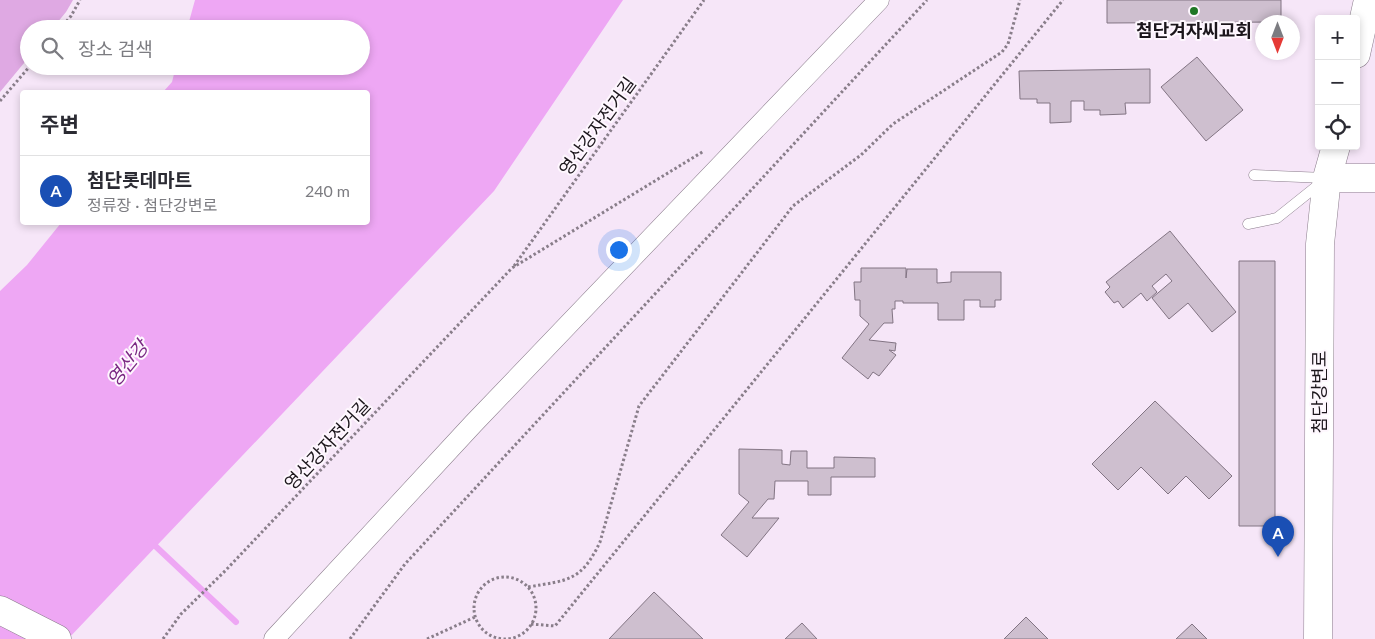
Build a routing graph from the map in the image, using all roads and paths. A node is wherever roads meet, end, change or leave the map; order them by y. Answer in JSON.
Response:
{"nodes":[{"id":1,"x":80,"y":0,"type":"edge"},
{"id":2,"x":704,"y":0,"type":"edge"},
{"id":3,"x":879,"y":0,"type":"edge"},
{"id":4,"x":927,"y":0,"type":"edge"},
{"id":5,"x":1020,"y":0,"type":"edge"},
{"id":6,"x":1063,"y":0,"type":"edge"},
{"id":7,"x":1368,"y":0,"type":"edge"},
{"id":8,"x":68,"y":20,"type":"edge"},
{"id":9,"x":1360,"y":36,"type":"edge"},
{"id":10,"x":22,"y":75,"type":"edge"},
{"id":11,"x":0,"y":101,"type":"edge"},
{"id":12,"x":707,"y":150,"type":"dead end"},
{"id":13,"x":1335,"y":150,"type":"edge"},
{"id":14,"x":1254,"y":175,"type":"dead end"},
{"id":15,"x":1327,"y":178,"type":"junction"},
{"id":16,"x":1375,"y":178,"type":"edge"},
{"id":17,"x":1248,"y":224,"type":"dead end"},
{"id":18,"x":512,"y":268,"type":"junction"},
{"id":19,"x":528,"y":587,"type":"junction"},
{"id":20,"x":0,"y":610,"type":"edge"},
{"id":21,"x":475,"y":617,"type":"junction"},
{"id":22,"x":531,"y":624,"type":"junction"},
{"id":23,"x":496,"y":638,"type":"edge"},
{"id":24,"x":56,"y":639,"type":"edge"},
{"id":25,"x":163,"y":639,"type":"edge"},
{"id":26,"x":274,"y":639,"type":"edge"},
{"id":27,"x":350,"y":639,"type":"edge"},
{"id":28,"x":427,"y":639,"type":"edge"},
{"id":29,"x":1318,"y":639,"type":"edge"}],
"edges":[{"from":1,"to":8,"type":"path"},
{"from":2,"to":18,"type":"path","name":"영산강자전거길"},
{"from":3,"to":26,"type":"street"},
{"from":4,"to":27,"type":"path"},
{"from":5,"to":19,"type":"path"},
{"from":6,"to":22,"type":"path"},
{"from":7,"to":9,"type":"street"},
{"from":10,"to":11,"type":"path"},
{"from":12,"to":18,"type":"path","name":"영산강자전거길"},
{"from":13,"to":15,"type":"street","name":"첨단강변로"},
{"from":14,"to":15,"type":"lane"},
{"from":15,"to":16,"type":"street"},
{"from":15,"to":17,"type":"lane"},
{"from":15,"to":29,"type":"street","name":"첨단강변로"},
{"from":18,"to":25,"type":"path","name":"영산강자전거길"},
{"from":19,"to":21,"type":"path"},
{"from":19,"to":22,"type":"path"},
{"from":20,"to":24,"type":"street"},
{"from":21,"to":23,"type":"path"},
{"from":21,"to":28,"type":"path"},
{"from":22,"to":23,"type":"path"}]}
